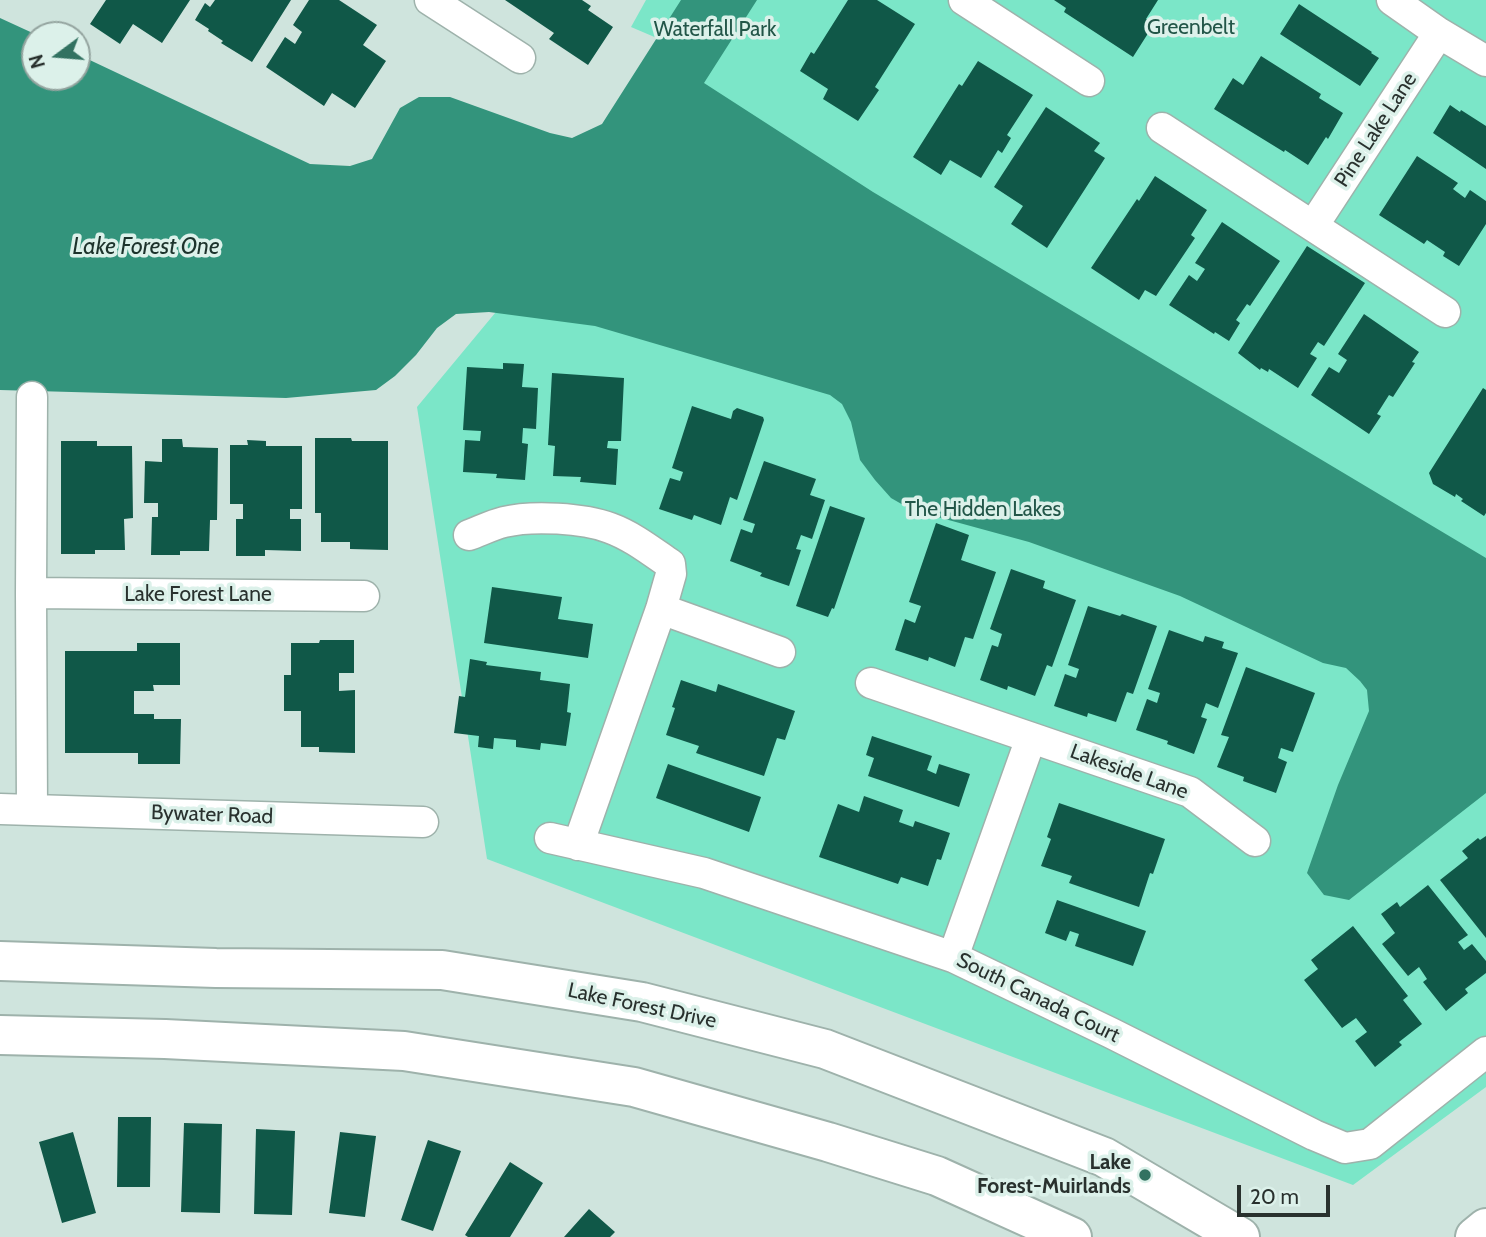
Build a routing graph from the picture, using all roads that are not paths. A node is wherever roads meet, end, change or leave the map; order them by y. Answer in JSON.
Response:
{"nodes":[{"id":1,"x":430,"y":0,"type":"edge"},
{"id":2,"x":1392,"y":0,"type":"edge"},
{"id":3,"x":973,"y":3,"type":"edge"},
{"id":4,"x":1439,"y":33,"type":"junction"},
{"id":5,"x":520,"y":58,"type":"dead end"},
{"id":6,"x":1486,"y":61,"type":"edge"},
{"id":7,"x":1089,"y":81,"type":"dead end"},
{"id":8,"x":1162,"y":128,"type":"dead end"},
{"id":9,"x":1313,"y":226,"type":"junction"},
{"id":10,"x":1445,"y":312,"type":"dead end"},
{"id":11,"x":33,"y":397,"type":"dead end"},
{"id":12,"x":469,"y":535,"type":"dead end"},
{"id":13,"x":31,"y":593,"type":"junction"},
{"id":14,"x":365,"y":596,"type":"dead end"},
{"id":15,"x":661,"y":609,"type":"junction"},
{"id":16,"x":780,"y":652,"type":"dead end"},
{"id":17,"x":871,"y":683,"type":"dead end"},
{"id":18,"x":1031,"y":738,"type":"junction"},
{"id":19,"x":0,"y":809,"type":"edge"},
{"id":20,"x":32,"y":809,"type":"junction"},
{"id":21,"x":423,"y":822,"type":"dead end"},
{"id":22,"x":1255,"y":841,"type":"dead end"},
{"id":23,"x":953,"y":957,"type":"junction"},
{"id":24,"x":0,"y":961,"type":"edge"},
{"id":25,"x":0,"y":1035,"type":"edge"},
{"id":26,"x":1486,"y":1052,"type":"edge"},
{"id":27,"x":1486,"y":1228,"type":"edge"},
{"id":28,"x":1072,"y":1237,"type":"edge"},
{"id":29,"x":1240,"y":1237,"type":"edge"},
{"id":30,"x":1475,"y":1237,"type":"edge"}],
"edges":[{"from":1,"to":5,"type":"street"},
{"from":2,"to":4,"type":"street"},
{"from":3,"to":7,"type":"street"},
{"from":4,"to":6,"type":"street"},
{"from":4,"to":9,"type":"street","name":"Pine Lake Lane"},
{"from":8,"to":9,"type":"street"},
{"from":9,"to":10,"type":"street"},
{"from":11,"to":13,"type":"street"},
{"from":12,"to":15,"type":"street"},
{"from":13,"to":14,"type":"street","name":"Lake Forest Lane"},
{"from":13,"to":20,"type":"street"},
{"from":15,"to":16,"type":"street"},
{"from":15,"to":23,"type":"street","name":"South Canada Court"},
{"from":17,"to":18,"type":"street","name":"Lakeside Lane"},
{"from":18,"to":22,"type":"street","name":"Lakeside Lane"},
{"from":18,"to":23,"type":"street"},
{"from":19,"to":20,"type":"street","name":"Bywater Road"},
{"from":20,"to":21,"type":"street","name":"Bywater Road"},
{"from":23,"to":26,"type":"street","name":"South Canada Court"},
{"from":24,"to":29,"type":"main road","name":"Lake Forest Drive"},
{"from":25,"to":28,"type":"main road"},
{"from":27,"to":30,"type":"main road"}]}
